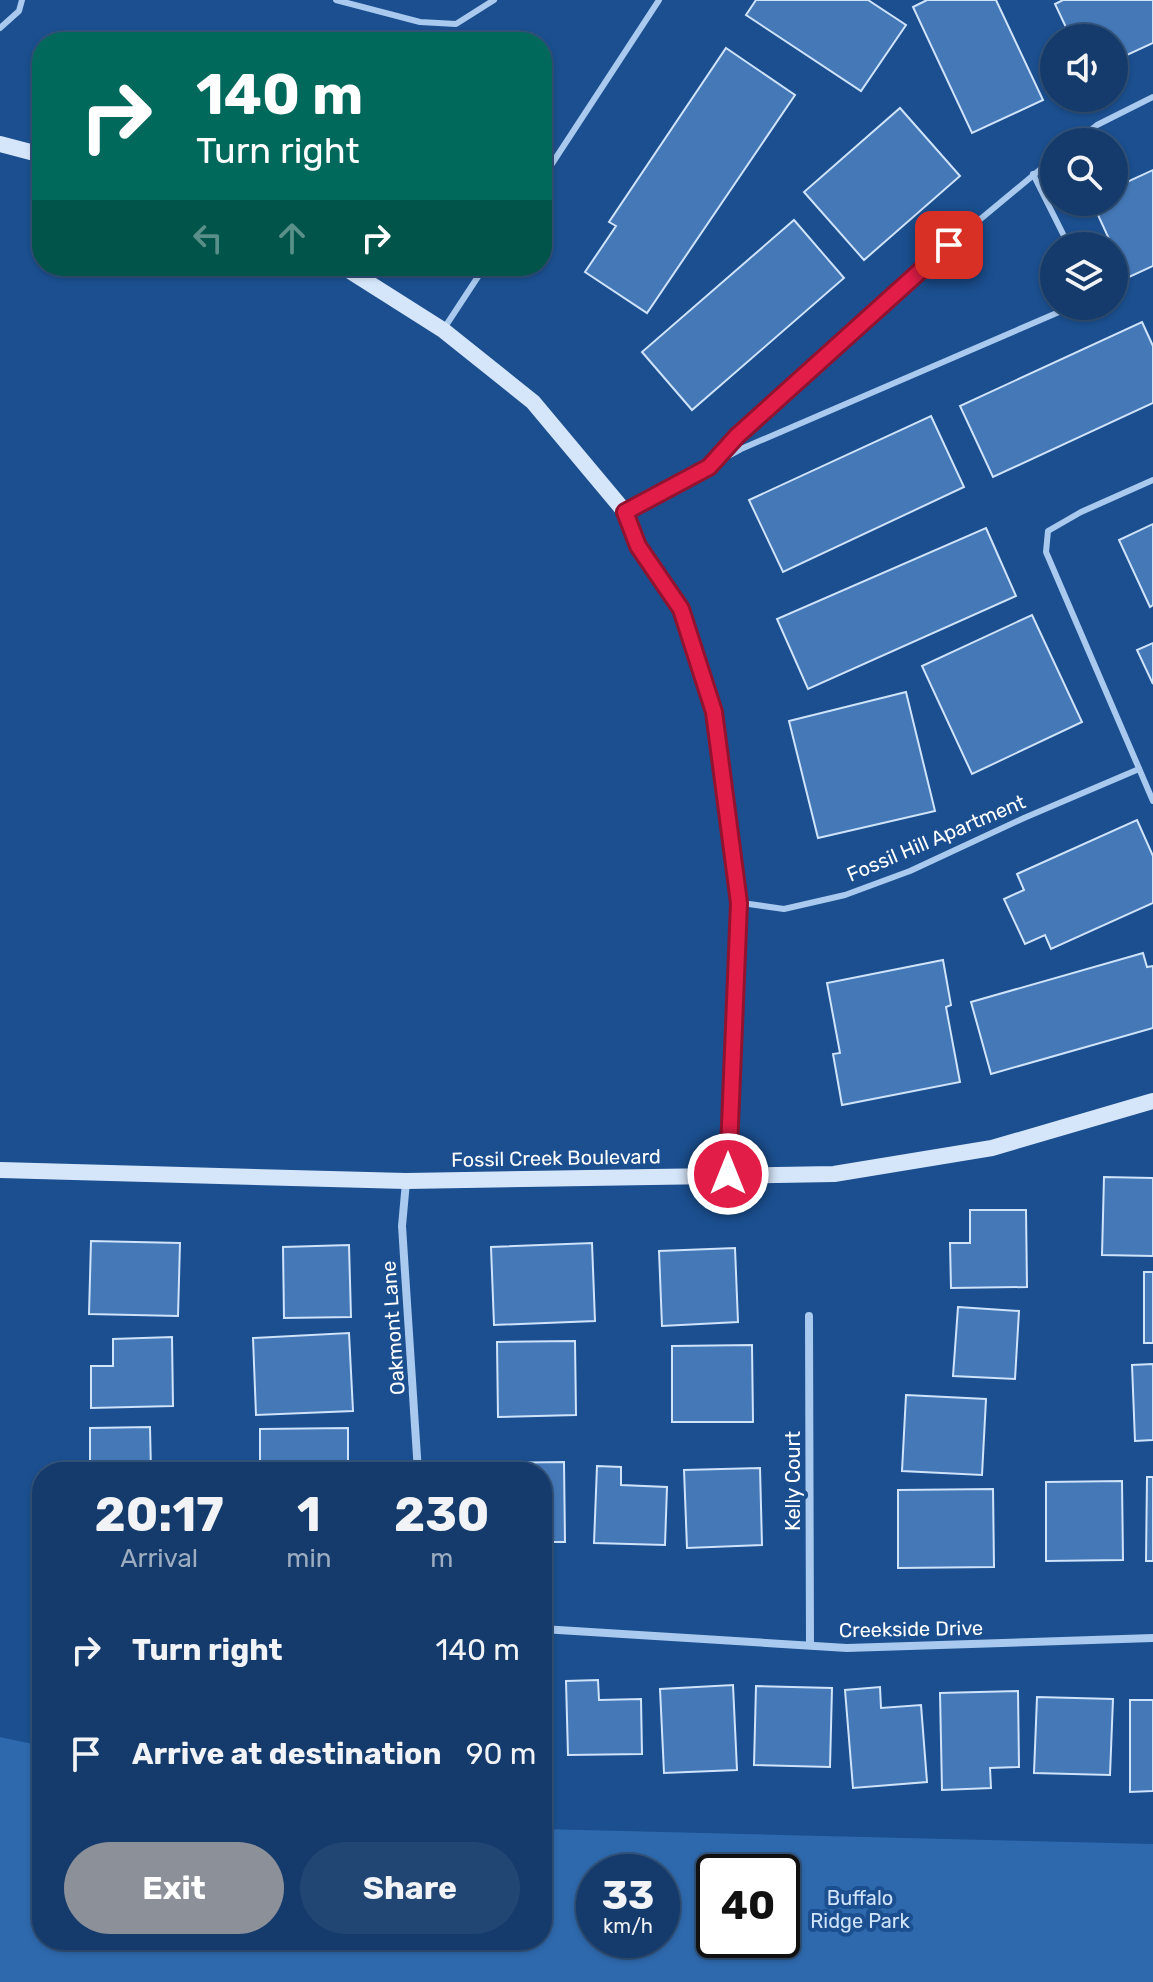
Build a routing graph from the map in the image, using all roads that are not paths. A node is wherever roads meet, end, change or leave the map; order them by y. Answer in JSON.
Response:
{"nodes":[{"id":1,"x":22,"y":0,"type":"edge"},
{"id":2,"x":336,"y":0,"type":"edge"},
{"id":3,"x":494,"y":0,"type":"edge"},
{"id":4,"x":659,"y":0,"type":"edge"},
{"id":5,"x":0,"y":28,"type":"edge"},
{"id":6,"x":1153,"y":97,"type":"edge"},
{"id":7,"x":1093,"y":128,"type":"edge"},
{"id":8,"x":0,"y":144,"type":"edge"},
{"id":9,"x":32,"y":152,"type":"edge"},
{"id":10,"x":552,"y":164,"type":"edge"},
{"id":11,"x":1040,"y":169,"type":"edge"},
{"id":12,"x":1033,"y":174,"type":"junction"},
{"id":13,"x":1062,"y":232,"type":"edge"},
{"id":14,"x":358,"y":276,"type":"edge"},
{"id":15,"x":478,"y":276,"type":"edge"},
{"id":16,"x":1040,"y":320,"type":"edge"},
{"id":17,"x":443,"y":330,"type":"junction"},
{"id":18,"x":709,"y":467,"type":"junction"},
{"id":19,"x":1153,"y":480,"type":"edge"},
{"id":20,"x":625,"y":512,"type":"junction"},
{"id":21,"x":1139,"y":769,"type":"junction"},
{"id":22,"x":1153,"y":801,"type":"edge"},
{"id":23,"x":739,"y":903,"type":"junction"},
{"id":24,"x":1153,"y":1101,"type":"edge"},
{"id":25,"x":0,"y":1170,"type":"edge"},
{"id":26,"x":728,"y":1174,"type":"junction"},
{"id":27,"x":406,"y":1181,"type":"junction"},
{"id":28,"x":809,"y":1316,"type":"dead end"},
{"id":29,"x":417,"y":1462,"type":"edge"},
{"id":30,"x":552,"y":1630,"type":"edge"},
{"id":31,"x":1153,"y":1638,"type":"edge"},
{"id":32,"x":810,"y":1645,"type":"junction"}],
"edges":[{"from":1,"to":5,"type":"lane"},
{"from":2,"to":3,"type":"lane"},
{"from":4,"to":10,"type":"lane"},
{"from":6,"to":7,"type":"lane"},
{"from":8,"to":9,"type":"main road"},
{"from":11,"to":12,"type":"lane"},
{"from":12,"to":13,"type":"lane"},
{"from":12,"to":18,"type":"lane"},
{"from":14,"to":17,"type":"main road"},
{"from":15,"to":17,"type":"lane"},
{"from":16,"to":18,"type":"lane"},
{"from":17,"to":20,"type":"main road"},
{"from":18,"to":20,"type":"lane"},
{"from":19,"to":21,"type":"lane"},
{"from":20,"to":23,"type":"main road"},
{"from":21,"to":22,"type":"lane"},
{"from":21,"to":23,"type":"lane","name":"Fossil Hill Apartment"},
{"from":23,"to":26,"type":"main road"},
{"from":24,"to":26,"type":"main road","name":"Fossil Creek Boulevard"},
{"from":25,"to":27,"type":"main road","name":"Fossil Creek Boulevard"},
{"from":26,"to":27,"type":"main road","name":"Fossil Creek Boulevard"},
{"from":27,"to":29,"type":"street","name":"Oakmont Lane"},
{"from":28,"to":32,"type":"street","name":"Kelly Court"},
{"from":30,"to":32,"type":"street","name":"Creekside Drive"},
{"from":31,"to":32,"type":"street","name":"Creekside Drive"}]}
